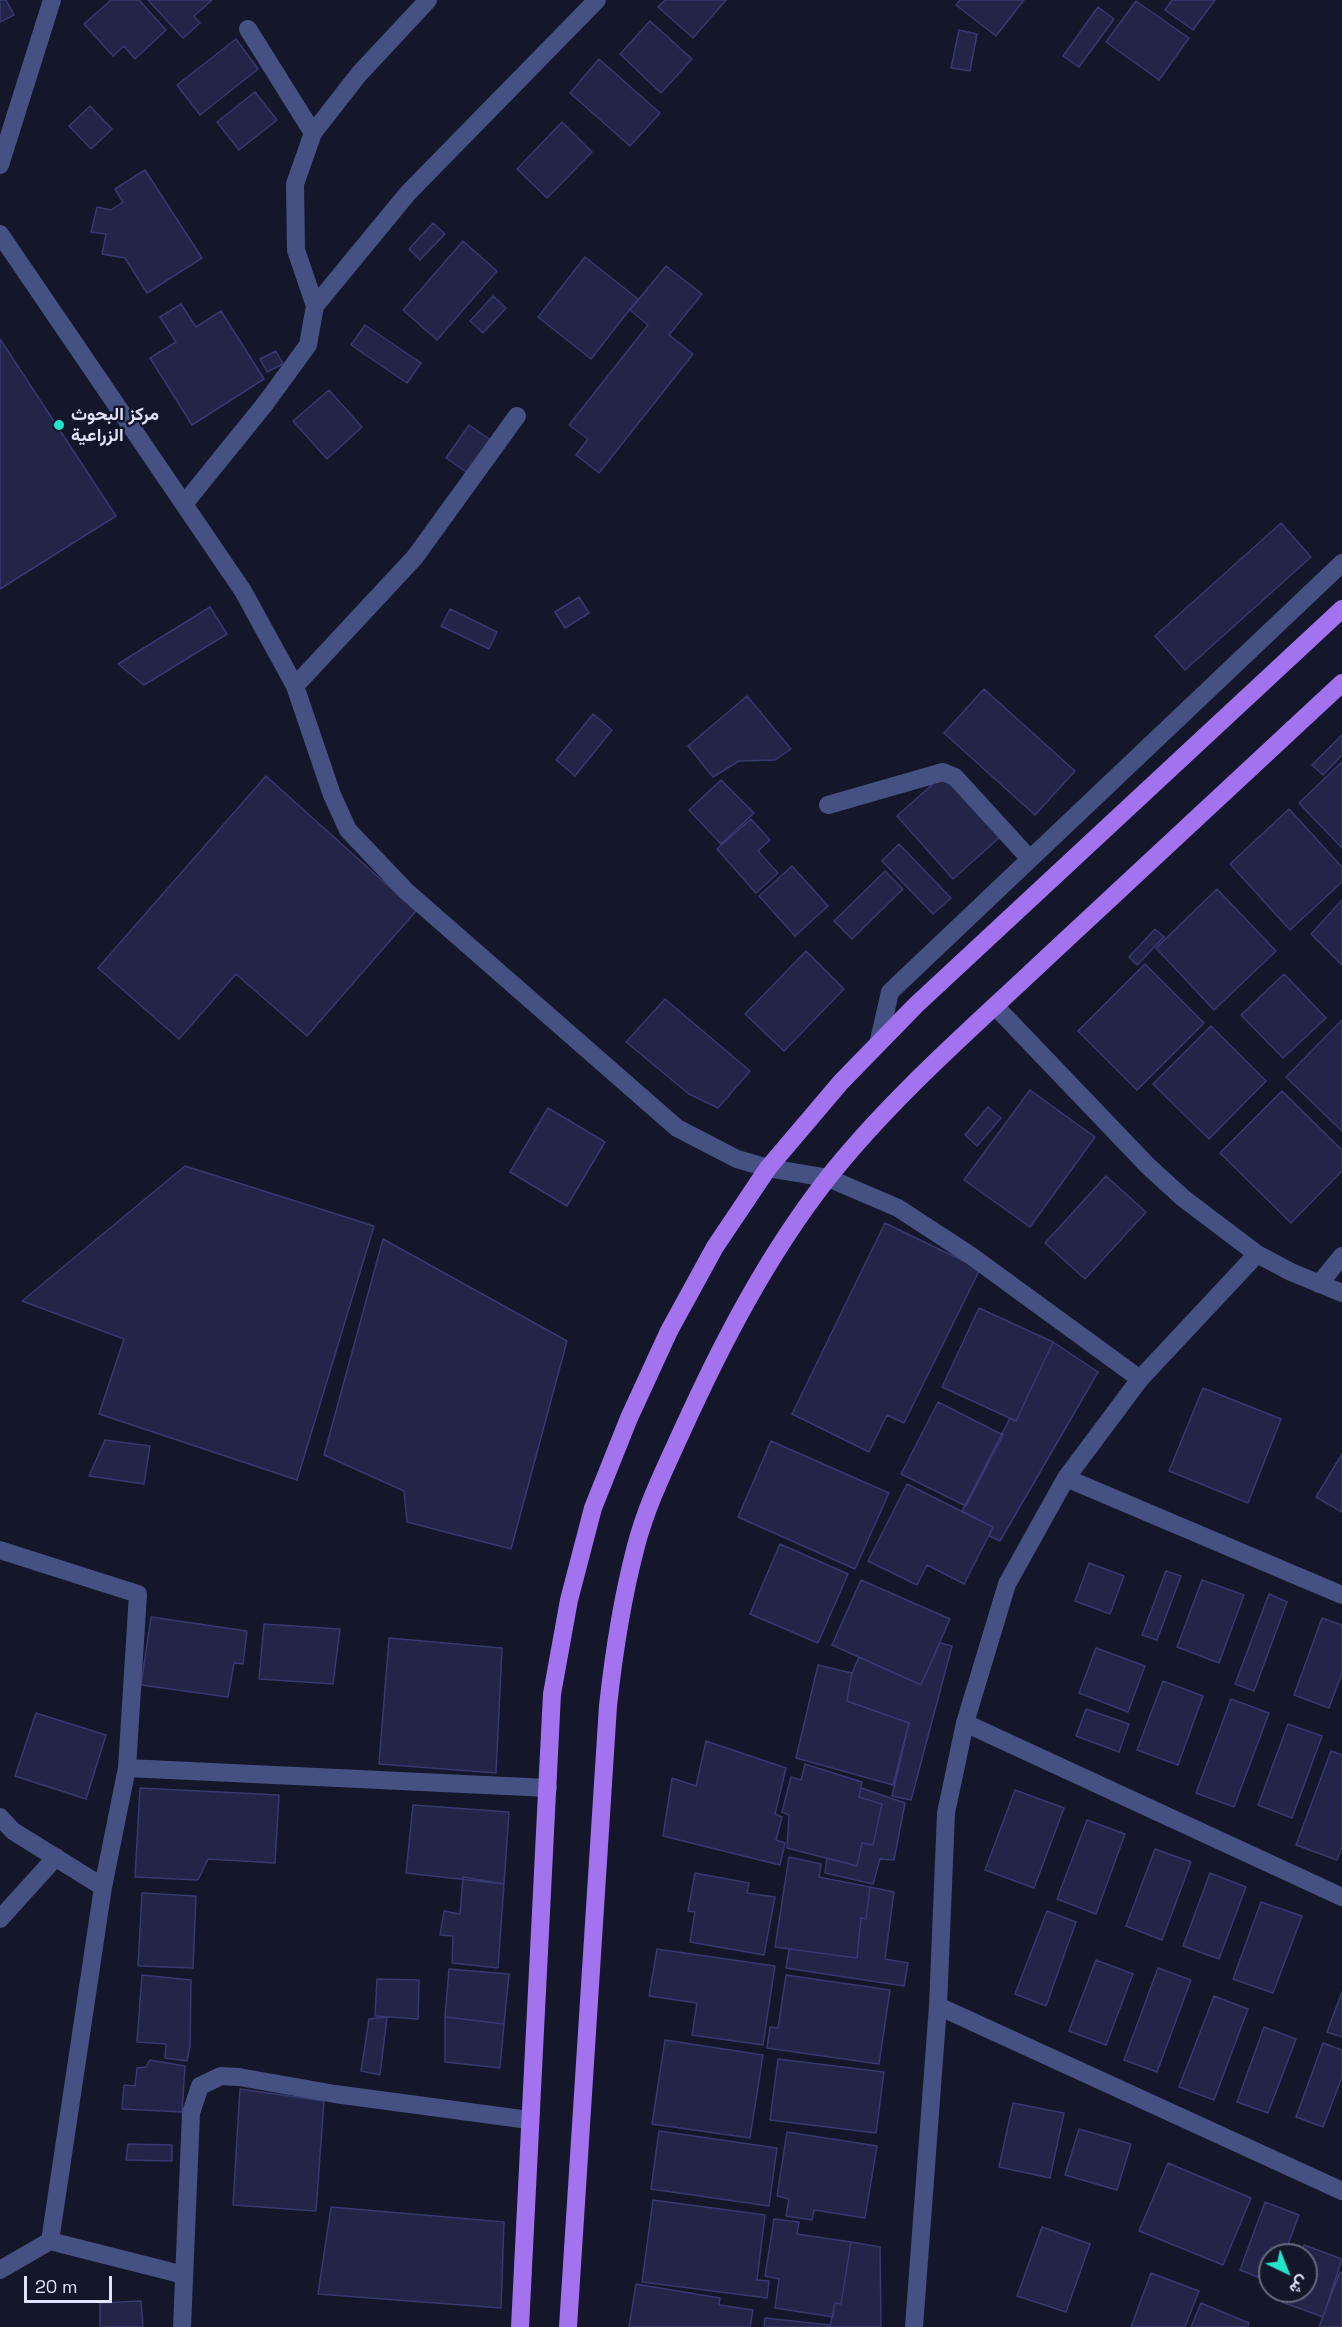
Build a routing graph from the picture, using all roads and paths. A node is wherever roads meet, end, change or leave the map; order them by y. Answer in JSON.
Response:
{"nodes":[{"id":1,"x":52,"y":0,"type":"edge"},
{"id":2,"x":428,"y":0,"type":"edge"},
{"id":3,"x":597,"y":0,"type":"edge"},
{"id":4,"x":248,"y":29,"type":"dead end"},
{"id":5,"x":313,"y":133,"type":"junction"},
{"id":6,"x":0,"y":165,"type":"edge"},
{"id":7,"x":0,"y":234,"type":"edge"},
{"id":8,"x":315,"y":306,"type":"junction"},
{"id":9,"x":517,"y":416,"type":"dead end"},
{"id":10,"x":184,"y":504,"type":"junction"},
{"id":11,"x":1342,"y":563,"type":"edge"},
{"id":12,"x":1342,"y":609,"type":"edge"},
{"id":13,"x":1342,"y":683,"type":"edge"},
{"id":14,"x":295,"y":686,"type":"junction"},
{"id":15,"x":828,"y":805,"type":"dead end"},
{"id":16,"x":1029,"y":858,"type":"junction"},
{"id":17,"x":995,"y":1006,"type":"junction"},
{"id":18,"x":879,"y":1040,"type":"junction"},
{"id":19,"x":768,"y":1168,"type":"junction"},
{"id":20,"x":828,"y":1178,"type":"junction"},
{"id":21,"x":1257,"y":1254,"type":"junction"},
{"id":22,"x":1342,"y":1256,"type":"edge"},
{"id":23,"x":1319,"y":1284,"type":"junction"},
{"id":24,"x":1342,"y":1293,"type":"edge"},
{"id":25,"x":1140,"y":1379,"type":"junction"},
{"id":26,"x":1066,"y":1478,"type":"junction"},
{"id":27,"x":0,"y":1550,"type":"edge"},
{"id":28,"x":1342,"y":1594,"type":"edge"},
{"id":29,"x":965,"y":1723,"type":"junction"},
{"id":30,"x":127,"y":1768,"type":"junction"},
{"id":31,"x":548,"y":1788,"type":"junction"},
{"id":32,"x":0,"y":1817,"type":"edge"},
{"id":33,"x":56,"y":1857,"type":"junction"},
{"id":34,"x":103,"y":1887,"type":"junction"},
{"id":35,"x":1342,"y":1897,"type":"edge"},
{"id":36,"x":0,"y":1919,"type":"edge"},
{"id":37,"x":938,"y":2006,"type":"junction"},
{"id":38,"x":529,"y":2120,"type":"junction"},
{"id":39,"x":1342,"y":2191,"type":"edge"},
{"id":40,"x":50,"y":2241,"type":"junction"},
{"id":41,"x":0,"y":2270,"type":"edge"},
{"id":42,"x":184,"y":2275,"type":"junction"},
{"id":43,"x":182,"y":2327,"type":"edge"},
{"id":44,"x":520,"y":2327,"type":"edge"},
{"id":45,"x":568,"y":2327,"type":"edge"},
{"id":46,"x":914,"y":2327,"type":"edge"}],
"edges":[{"from":1,"to":6,"type":"street"},
{"from":2,"to":5,"type":"street"},
{"from":3,"to":8,"type":"street"},
{"from":4,"to":5,"type":"street"},
{"from":5,"to":8,"type":"street"},
{"from":7,"to":10,"type":"street"},
{"from":8,"to":10,"type":"street"},
{"from":9,"to":14,"type":"street"},
{"from":10,"to":14,"type":"street"},
{"from":11,"to":16,"type":"street"},
{"from":12,"to":18,"type":"main road"},
{"from":13,"to":17,"type":"main road"},
{"from":14,"to":19,"type":"street"},
{"from":15,"to":16,"type":"street"},
{"from":16,"to":18,"type":"street"},
{"from":17,"to":20,"type":"main road"},
{"from":17,"to":21,"type":"street"},
{"from":18,"to":19,"type":"main road"},
{"from":19,"to":20,"type":"street"},
{"from":19,"to":31,"type":"main road"},
{"from":20,"to":25,"type":"street"},
{"from":20,"to":45,"type":"main road"},
{"from":21,"to":23,"type":"street"},
{"from":21,"to":25,"type":"street"},
{"from":22,"to":23,"type":"street"},
{"from":23,"to":24,"type":"street"},
{"from":25,"to":26,"type":"street"},
{"from":26,"to":28,"type":"street"},
{"from":26,"to":29,"type":"street"},
{"from":27,"to":30,"type":"street"},
{"from":29,"to":35,"type":"street"},
{"from":29,"to":37,"type":"street"},
{"from":30,"to":31,"type":"street"},
{"from":30,"to":34,"type":"street"},
{"from":31,"to":38,"type":"main road"},
{"from":32,"to":33,"type":"street"},
{"from":33,"to":34,"type":"street"},
{"from":33,"to":36,"type":"street"},
{"from":34,"to":40,"type":"street"},
{"from":37,"to":39,"type":"street"},
{"from":37,"to":46,"type":"street"},
{"from":38,"to":42,"type":"street"},
{"from":38,"to":44,"type":"main road"},
{"from":40,"to":41,"type":"street"},
{"from":40,"to":42,"type":"street"},
{"from":42,"to":43,"type":"street"}]}
